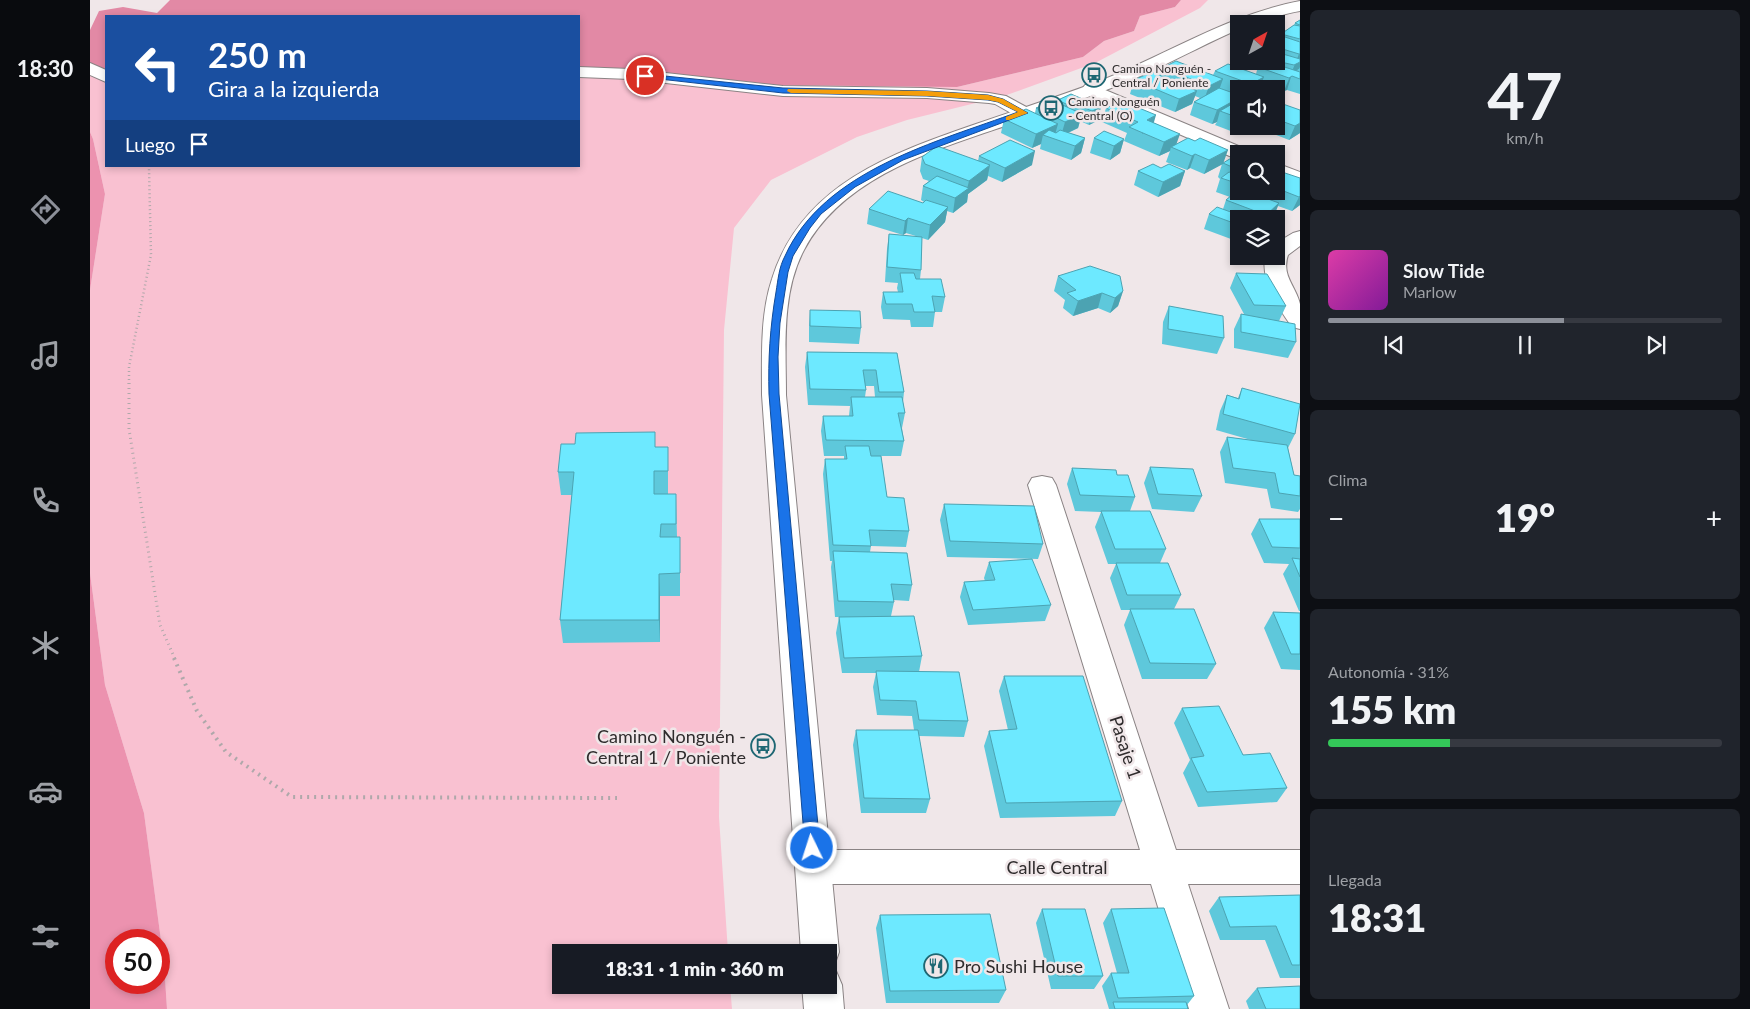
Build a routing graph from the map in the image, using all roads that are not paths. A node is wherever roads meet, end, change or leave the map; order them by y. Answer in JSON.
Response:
{"nodes":[{"id":1,"x":1252,"y":1,"type":"dead end"},
{"id":2,"x":1300,"y":6,"type":"edge"},
{"id":3,"x":1210,"y":35,"type":"junction"},
{"id":4,"x":90,"y":68,"type":"edge"},
{"id":5,"x":580,"y":72,"type":"edge"},
{"id":6,"x":105,"y":76,"type":"edge"},
{"id":7,"x":1091,"y":89,"type":"junction"},
{"id":8,"x":1024,"y":113,"type":"junction"},
{"id":9,"x":1230,"y":149,"type":"edge"},
{"id":10,"x":1285,"y":173,"type":"edge"},
{"id":11,"x":1300,"y":179,"type":"edge"},
{"id":12,"x":1300,"y":238,"type":"edge"},
{"id":13,"x":1285,"y":247,"type":"edge"},
{"id":14,"x":1275,"y":265,"type":"edge"},
{"id":15,"x":1300,"y":322,"type":"edge"},
{"id":16,"x":1042,"y":485,"type":"dead end"},
{"id":17,"x":814,"y":866,"type":"junction"},
{"id":18,"x":1164,"y":867,"type":"junction"},
{"id":19,"x":1300,"y":867,"type":"edge"},
{"id":20,"x":819,"y":944,"type":"edge"},
{"id":21,"x":823,"y":994,"type":"edge"},
{"id":22,"x":824,"y":1009,"type":"edge"},
{"id":23,"x":1209,"y":1009,"type":"edge"}],
"edges":[{"from":1,"to":3,"type":"main road"},
{"from":2,"to":3,"type":"main road"},
{"from":3,"to":7,"type":"main road"},
{"from":4,"to":6,"type":"main road"},
{"from":5,"to":8,"type":"main road"},
{"from":7,"to":8,"type":"main road"},
{"from":7,"to":9,"type":"main road"},
{"from":8,"to":17,"type":"main road"},
{"from":10,"to":11,"type":"main road"},
{"from":12,"to":13,"type":"main road"},
{"from":14,"to":15,"type":"main road"},
{"from":16,"to":18,"type":"main road","name":"Pasaje 1"},
{"from":17,"to":18,"type":"main road","name":"Calle Central"},
{"from":17,"to":20,"type":"main road"},
{"from":18,"to":19,"type":"main road","name":"Calle Central"},
{"from":18,"to":23,"type":"main road","name":"Pasaje 1"},
{"from":21,"to":22,"type":"main road"}]}
